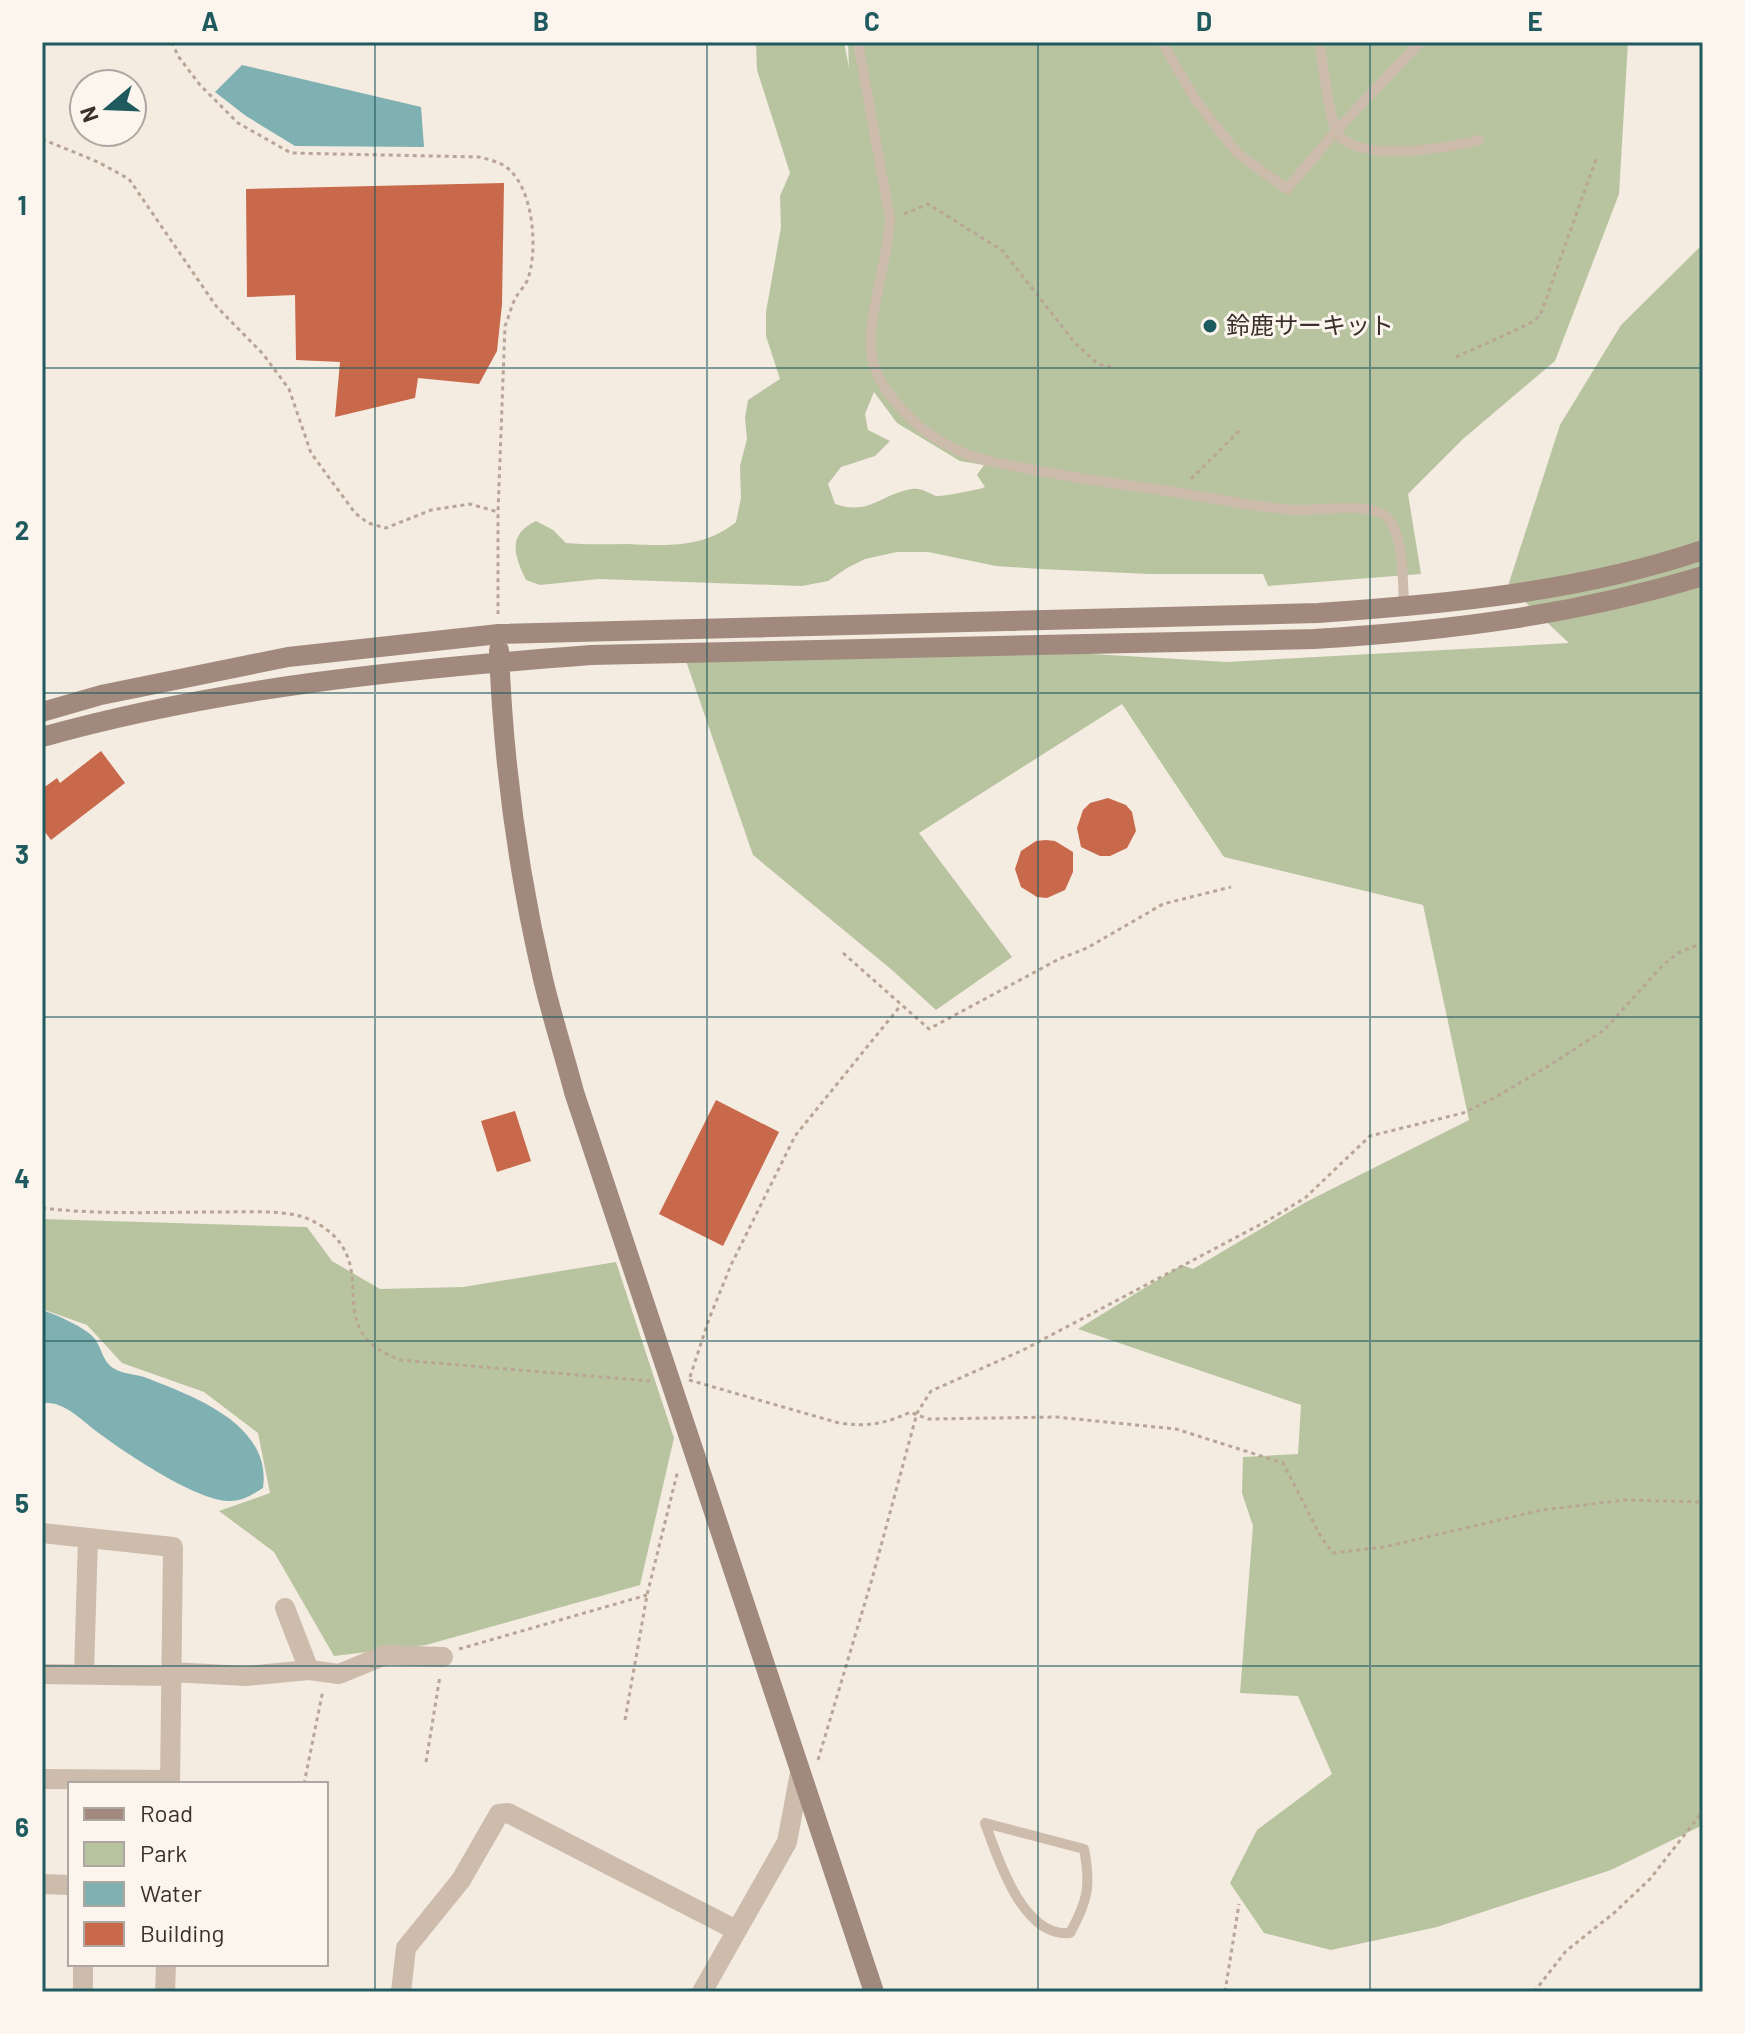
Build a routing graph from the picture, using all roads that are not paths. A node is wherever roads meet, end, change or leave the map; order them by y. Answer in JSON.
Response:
{"nodes":[{"id":1,"x":858,"y":42,"type":"edge"},
{"id":2,"x":1162,"y":42,"type":"edge"},
{"id":3,"x":1319,"y":42,"type":"edge"},
{"id":4,"x":1420,"y":42,"type":"edge"},
{"id":5,"x":1336,"y":131,"type":"junction"},
{"id":6,"x":1479,"y":140,"type":"dead end"},
{"id":7,"x":1703,"y":550,"type":"edge"},
{"id":8,"x":1703,"y":576,"type":"edge"},
{"id":9,"x":1404,"y":607,"type":"junction"},
{"id":10,"x":499,"y":634,"type":"junction"},
{"id":11,"x":500,"y":662,"type":"junction"},
{"id":12,"x":42,"y":712,"type":"edge"},
{"id":13,"x":42,"y":737,"type":"edge"},
{"id":14,"x":42,"y":1533,"type":"edge"},
{"id":15,"x":88,"y":1538,"type":"junction"},
{"id":16,"x":285,"y":1608,"type":"dead end"},
{"id":17,"x":443,"y":1657,"type":"road end"},
{"id":18,"x":318,"y":1671,"type":"junction"},
{"id":19,"x":42,"y":1674,"type":"edge"},
{"id":20,"x":84,"y":1674,"type":"junction"},
{"id":21,"x":171,"y":1674,"type":"junction"},
{"id":22,"x":808,"y":1770,"type":"junction"},
{"id":23,"x":42,"y":1779,"type":"edge"},
{"id":24,"x":170,"y":1782,"type":"edge"},
{"id":25,"x":985,"y":1823,"type":"joint"},
{"id":26,"x":42,"y":1884,"type":"edge"},
{"id":27,"x":68,"y":1885,"type":"edge"},
{"id":28,"x":736,"y":1930,"type":"junction"},
{"id":29,"x":83,"y":1966,"type":"edge"},
{"id":30,"x":166,"y":1966,"type":"edge"},
{"id":31,"x":83,"y":1992,"type":"edge"},
{"id":32,"x":165,"y":1992,"type":"edge"},
{"id":33,"x":401,"y":1992,"type":"edge"},
{"id":34,"x":702,"y":1992,"type":"edge"},
{"id":35,"x":874,"y":1992,"type":"edge"}],
"edges":[{"from":1,"to":9,"type":"lane"},
{"from":2,"to":5,"type":"lane"},
{"from":3,"to":5,"type":"lane"},
{"from":4,"to":5,"type":"lane"},
{"from":5,"to":6,"type":"lane"},
{"from":7,"to":9,"type":"street"},
{"from":8,"to":11,"type":"street"},
{"from":9,"to":10,"type":"street"},
{"from":10,"to":11,"type":"street"},
{"from":10,"to":12,"type":"street"},
{"from":11,"to":13,"type":"street"},
{"from":11,"to":22,"type":"street"},
{"from":14,"to":15,"type":"street"},
{"from":15,"to":20,"type":"street"},
{"from":15,"to":21,"type":"street"},
{"from":16,"to":18,"type":"street"},
{"from":17,"to":18,"type":"street"},
{"from":18,"to":21,"type":"street"},
{"from":19,"to":20,"type":"street"},
{"from":20,"to":21,"type":"street"},
{"from":21,"to":24,"type":"street"},
{"from":22,"to":28,"type":"street"},
{"from":22,"to":35,"type":"street"},
{"from":23,"to":24,"type":"street"},
{"from":25,"to":25,"type":"lane"},
{"from":26,"to":27,"type":"street"},
{"from":28,"to":33,"type":"street"},
{"from":28,"to":34,"type":"street"},
{"from":29,"to":31,"type":"street"},
{"from":30,"to":32,"type":"street"}]}
